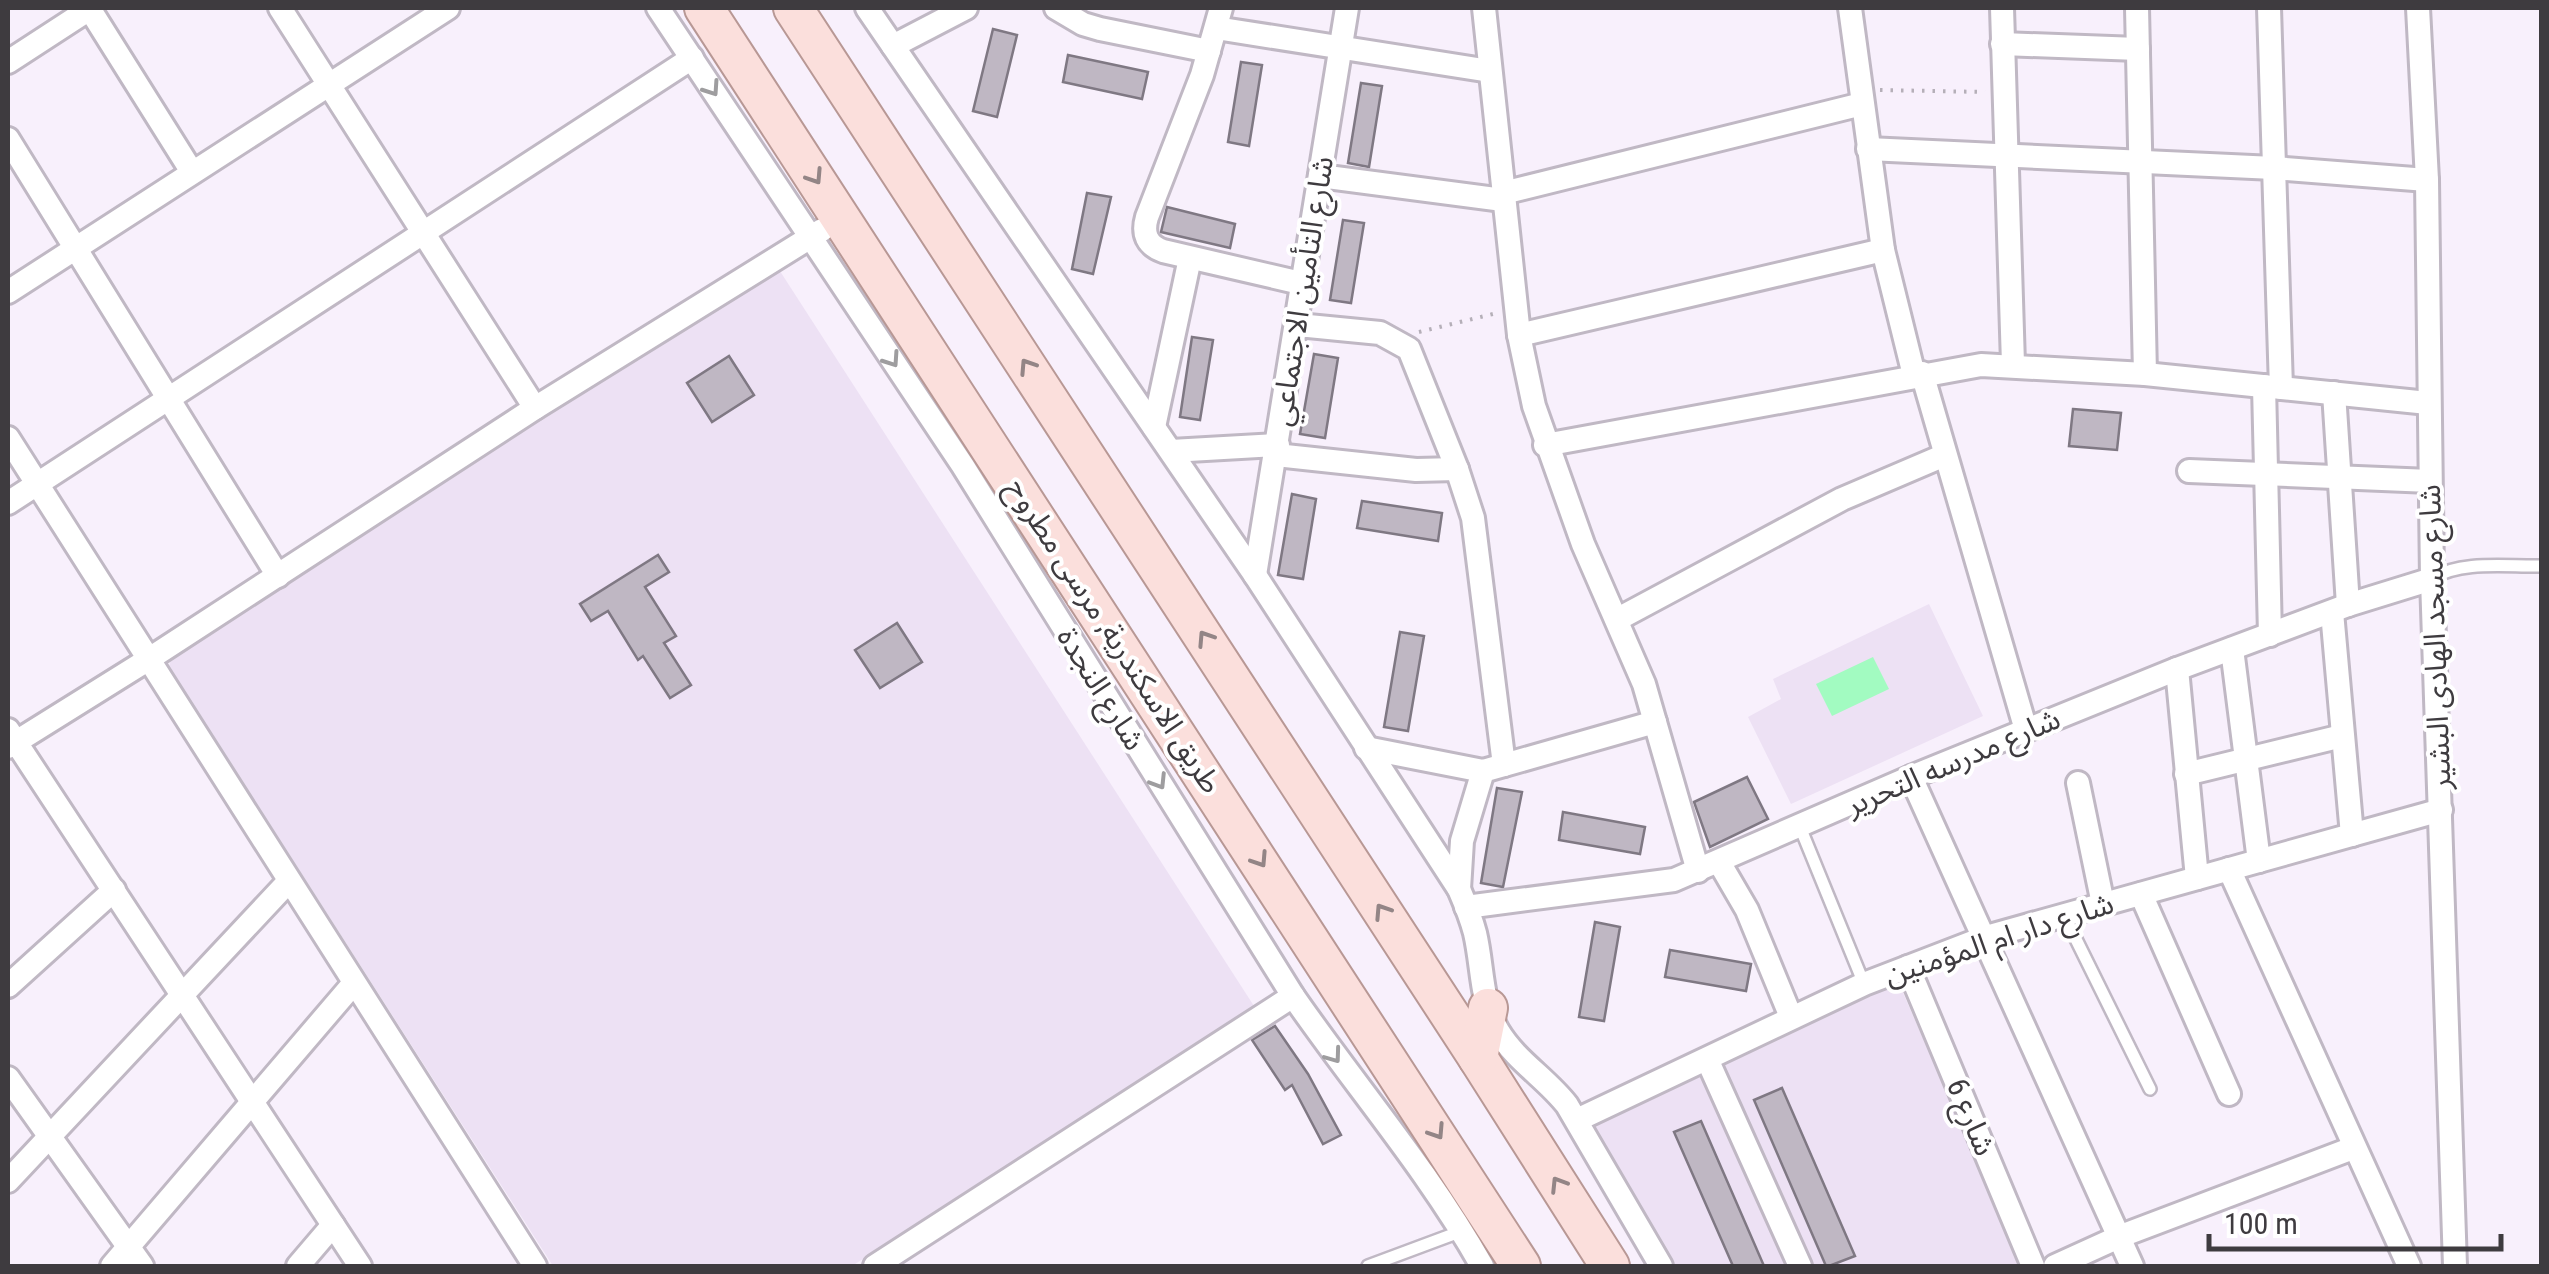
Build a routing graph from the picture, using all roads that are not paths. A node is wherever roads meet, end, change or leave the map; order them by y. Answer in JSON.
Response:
{"nodes":[{"id":1,"x":90,"y":8,"type":"edge"},
{"id":2,"x":280,"y":8,"type":"edge"},
{"id":3,"x":448,"y":8,"type":"edge"},
{"id":4,"x":658,"y":8,"type":"edge"},
{"id":5,"x":704,"y":8,"type":"edge"},
{"id":6,"x":793,"y":8,"type":"edge"},
{"id":7,"x":867,"y":8,"type":"edge"},
{"id":8,"x":966,"y":8,"type":"edge"},
{"id":9,"x":1056,"y":8,"type":"edge"},
{"id":10,"x":1347,"y":8,"type":"edge"},
{"id":11,"x":1484,"y":8,"type":"edge"},
{"id":12,"x":1850,"y":8,"type":"edge"},
{"id":13,"x":2002,"y":8,"type":"edge"},
{"id":14,"x":2137,"y":8,"type":"edge"},
{"id":15,"x":2268,"y":8,"type":"edge"},
{"id":16,"x":2418,"y":8,"type":"edge"},
{"id":17,"x":1215,"y":29,"type":"edge"},
{"id":18,"x":2002,"y":44,"type":"junction"},
{"id":19,"x":893,"y":46,"type":"junction"},
{"id":20,"x":1341,"y":48,"type":"junction"},
{"id":21,"x":2138,"y":49,"type":"junction"},
{"id":22,"x":692,"y":58,"type":"junction"},
{"id":23,"x":8,"y":62,"type":"edge"},
{"id":24,"x":1490,"y":71,"type":"junction"},
{"id":25,"x":330,"y":85,"type":"junction"},
{"id":26,"x":1861,"y":97,"type":"junction"},
{"id":27,"x":8,"y":139,"type":"edge"},
{"id":28,"x":1868,"y":149,"type":"junction"},
{"id":29,"x":2007,"y":155,"type":"junction"},
{"id":30,"x":2140,"y":161,"type":"junction"},
{"id":31,"x":2274,"y":168,"type":"junction"},
{"id":32,"x":192,"y":172,"type":"junction"},
{"id":33,"x":1320,"y":176,"type":"junction"},
{"id":34,"x":2426,"y":180,"type":"junction"},
{"id":35,"x":1503,"y":196,"type":"junction"},
{"id":36,"x":842,"y":218,"type":"junction"},
{"id":37,"x":425,"y":233,"type":"junction"},
{"id":38,"x":810,"y":238,"type":"junction"},
{"id":39,"x":75,"y":248,"type":"junction"},
{"id":40,"x":1883,"y":250,"type":"junction"},
{"id":41,"x":1190,"y":258,"type":"junction"},
{"id":42,"x":1304,"y":284,"type":"junction"},
{"id":43,"x":8,"y":292,"type":"edge"},
{"id":44,"x":1298,"y":325,"type":"junction"},
{"id":45,"x":1519,"y":335,"type":"junction"},
{"id":46,"x":2013,"y":364,"type":"junction"},
{"id":47,"x":1918,"y":374,"type":"junction"},
{"id":48,"x":2145,"y":374,"type":"junction"},
{"id":49,"x":2273,"y":387,"type":"junction"},
{"id":50,"x":2334,"y":392,"type":"junction"},
{"id":51,"x":168,"y":399,"type":"junction"},
{"id":52,"x":2428,"y":403,"type":"junction"},
{"id":53,"x":534,"y":408,"type":"junction"},
{"id":54,"x":1154,"y":427,"type":"junction"},
{"id":55,"x":8,"y":438,"type":"edge"},
{"id":56,"x":1546,"y":445,"type":"junction"},
{"id":57,"x":1277,"y":450,"type":"junction"},
{"id":58,"x":1171,"y":451,"type":"junction"},
{"id":59,"x":1945,"y":455,"type":"junction"},
{"id":60,"x":977,"y":458,"type":"junction"},
{"id":61,"x":1457,"y":469,"type":"junction"},
{"id":62,"x":2189,"y":472,"type":"dead end"},
{"id":63,"x":2266,"y":474,"type":"junction"},
{"id":64,"x":2339,"y":478,"type":"junction"},
{"id":65,"x":2430,"y":481,"type":"junction"},
{"id":66,"x":37,"y":484,"type":"junction"},
{"id":67,"x":8,"y":503,"type":"edge"},
{"id":68,"x":2542,"y":566,"type":"edge"},
{"id":69,"x":1255,"y":575,"type":"junction"},
{"id":70,"x":278,"y":576,"type":"junction"},
{"id":71,"x":2432,"y":578,"type":"junction"},
{"id":72,"x":2340,"y":608,"type":"junction"},
{"id":73,"x":1618,"y":619,"type":"junction"},
{"id":74,"x":2270,"y":635,"type":"junction"},
{"id":75,"x":2232,"y":648,"type":"junction"},
{"id":76,"x":149,"y":660,"type":"junction"},
{"id":77,"x":2177,"y":669,"type":"junction"},
{"id":78,"x":1655,"y":722,"type":"junction"},
{"id":79,"x":2026,"y":730,"type":"junction"},
{"id":80,"x":2342,"y":736,"type":"junction"},
{"id":81,"x":10,"y":739,"type":"edge"},
{"id":82,"x":1366,"y":748,"type":"junction"},
{"id":83,"x":2248,"y":759,"type":"junction"},
{"id":84,"x":1494,"y":768,"type":"junction"},
{"id":85,"x":2186,"y":774,"type":"junction"},
{"id":86,"x":1911,"y":777,"type":"junction"},
{"id":87,"x":2078,"y":783,"type":"dead end"},
{"id":88,"x":2440,"y":810,"type":"junction"},
{"id":89,"x":1800,"y":826,"type":"junction"},
{"id":90,"x":2352,"y":835,"type":"junction"},
{"id":91,"x":2260,"y":860,"type":"junction"},
{"id":92,"x":1708,"y":867,"type":"junction"},
{"id":93,"x":2229,"y":869,"type":"junction"},
{"id":94,"x":2198,"y":878,"type":"junction"},
{"id":95,"x":289,"y":881,"type":"junction"},
{"id":96,"x":114,"y":890,"type":"junction"},
{"id":97,"x":2141,"y":894,"type":"junction"},
{"id":98,"x":1462,"y":898,"type":"junction"},
{"id":99,"x":2103,"y":904,"type":"junction"},
{"id":100,"x":2064,"y":916,"type":"junction"},
{"id":101,"x":1986,"y":937,"type":"junction"},
{"id":102,"x":1908,"y":967,"type":"junction"},
{"id":103,"x":354,"y":982,"type":"junction"},
{"id":104,"x":1864,"y":984,"type":"junction"},
{"id":105,"x":8,"y":986,"type":"edge"},
{"id":106,"x":182,"y":994,"type":"junction"},
{"id":107,"x":1293,"y":996,"type":"junction"},
{"id":108,"x":1488,"y":1008,"type":"junction"},
{"id":109,"x":1791,"y":1017,"type":"junction"},
{"id":110,"x":1478,"y":1058,"type":"junction"},
{"id":111,"x":1706,"y":1059,"type":"junction"},
{"id":112,"x":8,"y":1078,"type":"edge"},
{"id":113,"x":2150,"y":1090,"type":"dead end"},
{"id":114,"x":2230,"y":1094,"type":"dead end"},
{"id":115,"x":252,"y":1101,"type":"junction"},
{"id":116,"x":1577,"y":1120,"type":"junction"},
{"id":117,"x":50,"y":1136,"type":"junction"},
{"id":118,"x":2353,"y":1148,"type":"junction"},
{"id":119,"x":8,"y":1182,"type":"edge"},
{"id":120,"x":333,"y":1225,"type":"junction"},
{"id":121,"x":2121,"y":1236,"type":"junction"},
{"id":122,"x":1479,"y":1243,"type":"edge"},
{"id":123,"x":135,"y":1257,"type":"edge"},
{"id":124,"x":112,"y":1266,"type":"edge"},
{"id":125,"x":298,"y":1266,"type":"edge"},
{"id":126,"x":360,"y":1266,"type":"edge"},
{"id":127,"x":535,"y":1266,"type":"edge"},
{"id":128,"x":876,"y":1266,"type":"edge"},
{"id":129,"x":1368,"y":1266,"type":"edge"},
{"id":130,"x":1522,"y":1266,"type":"edge"},
{"id":131,"x":1610,"y":1266,"type":"edge"},
{"id":132,"x":1661,"y":1266,"type":"edge"},
{"id":133,"x":1800,"y":1266,"type":"edge"},
{"id":134,"x":2033,"y":1266,"type":"edge"},
{"id":135,"x":2055,"y":1266,"type":"edge"},
{"id":136,"x":2132,"y":1266,"type":"edge"},
{"id":137,"x":2410,"y":1266,"type":"edge"},
{"id":138,"x":2455,"y":1266,"type":"edge"}],
"edges":[{"from":1,"to":23,"type":"street"},
{"from":1,"to":32,"type":"street"},
{"from":2,"to":25,"type":"street"},
{"from":3,"to":25,"type":"street"},
{"from":4,"to":22,"type":"street","name":"شارع النجدة"},
{"from":5,"to":36,"type":"main road","name":"طريق الاسكندرية, مرسى مطروح","one_way":true},
{"from":110,"to":6,"type":"main road","one_way":true},
{"from":7,"to":19,"type":"street"},
{"from":8,"to":19,"type":"street"},
{"from":9,"to":17,"type":"street"},
{"from":10,"to":20,"type":"street","name":"شارع التأمين الاجتماعي"},
{"from":11,"to":24,"type":"street"},
{"from":12,"to":26,"type":"street"},
{"from":13,"to":18,"type":"street"},
{"from":14,"to":21,"type":"street"},
{"from":15,"to":31,"type":"street"},
{"from":16,"to":34,"type":"street","name":"شارع مسجد الهادى البشير"},
{"from":17,"to":20,"type":"street"},
{"from":17,"to":41,"type":"street"},
{"from":18,"to":21,"type":"street"},
{"from":18,"to":29,"type":"street"},
{"from":19,"to":54,"type":"street"},
{"from":20,"to":24,"type":"street"},
{"from":20,"to":33,"type":"street","name":"شارع التأمين الاجتماعي"},
{"from":21,"to":30,"type":"street"},
{"from":22,"to":37,"type":"street"},
{"from":22,"to":38,"type":"street","name":"شارع النجدة","one_way":true},
{"from":24,"to":35,"type":"street"},
{"from":25,"to":32,"type":"street"},
{"from":25,"to":37,"type":"street"},
{"from":26,"to":28,"type":"street"},
{"from":26,"to":35,"type":"street"},
{"from":27,"to":39,"type":"street"},
{"from":28,"to":29,"type":"street"},
{"from":28,"to":40,"type":"street"},
{"from":29,"to":30,"type":"street"},
{"from":29,"to":46,"type":"street"},
{"from":30,"to":31,"type":"street"},
{"from":30,"to":48,"type":"street"},
{"from":31,"to":34,"type":"street"},
{"from":31,"to":49,"type":"street"},
{"from":32,"to":39,"type":"street"},
{"from":33,"to":35,"type":"street"},
{"from":33,"to":42,"type":"street","name":"شارع التأمين الاجتماعي"},
{"from":34,"to":52,"type":"street","name":"شارع مسجد الهادى البشير"},
{"from":35,"to":45,"type":"street"},
{"from":36,"to":38,"type":"street"},
{"from":36,"to":60,"type":"main road","name":"طريق الاسكندرية, مرسى مطروح"},
{"from":37,"to":51,"type":"street"},
{"from":37,"to":53,"type":"street"},
{"from":38,"to":53,"type":"street"},
{"from":38,"to":60,"type":"street","name":"شارع النجدة","one_way":true},
{"from":39,"to":43,"type":"street"},
{"from":39,"to":51,"type":"street"},
{"from":40,"to":45,"type":"street"},
{"from":40,"to":47,"type":"street"},
{"from":41,"to":42,"type":"street"},
{"from":41,"to":54,"type":"street"},
{"from":42,"to":44,"type":"street","name":"شارع التأمين الاجتماعي"},
{"from":44,"to":57,"type":"street","name":"شارع التأمين الاجتماعي"},
{"from":44,"to":61,"type":"street"},
{"from":45,"to":56,"type":"street"},
{"from":46,"to":47,"type":"street"},
{"from":46,"to":48,"type":"street"},
{"from":47,"to":56,"type":"street"},
{"from":47,"to":59,"type":"street"},
{"from":48,"to":49,"type":"street"},
{"from":49,"to":50,"type":"street"},
{"from":49,"to":63,"type":"street"},
{"from":50,"to":52,"type":"street"},
{"from":50,"to":64,"type":"street"},
{"from":51,"to":66,"type":"street"},
{"from":51,"to":70,"type":"street"},
{"from":52,"to":65,"type":"street","name":"شارع مسجد الهادى البشير"},
{"from":53,"to":70,"type":"street"},
{"from":54,"to":58,"type":"street"},
{"from":55,"to":66,"type":"street"},
{"from":56,"to":73,"type":"street"},
{"from":57,"to":58,"type":"street"},
{"from":57,"to":61,"type":"street"},
{"from":57,"to":69,"type":"street","name":"شارع التأمين الاجتماعي"},
{"from":58,"to":69,"type":"street"},
{"from":59,"to":73,"type":"street"},
{"from":59,"to":79,"type":"street"},
{"from":60,"to":107,"type":"street","name":"شارع النجدة","one_way":true},
{"from":60,"to":122,"type":"main road","name":"طريق الاسكندرية, مرسى مطروح","one_way":true},
{"from":61,"to":84,"type":"street"},
{"from":62,"to":63,"type":"street"},
{"from":63,"to":64,"type":"street"},
{"from":63,"to":74,"type":"street"},
{"from":64,"to":65,"type":"street"},
{"from":64,"to":72,"type":"street"},
{"from":65,"to":71,"type":"street","name":"شارع مسجد الهادى البشير"},
{"from":66,"to":67,"type":"street"},
{"from":66,"to":76,"type":"street"},
{"from":68,"to":71,"type":"lane"},
{"from":69,"to":82,"type":"street"},
{"from":70,"to":76,"type":"street"},
{"from":71,"to":72,"type":"street","name":"شارع مدرسه التحرير"},
{"from":71,"to":88,"type":"street","name":"شارع مسجد الهادى البشير"},
{"from":72,"to":74,"type":"street","name":"شارع مدرسه التحرير"},
{"from":72,"to":80,"type":"street"},
{"from":73,"to":78,"type":"street"},
{"from":74,"to":75,"type":"street","name":"شارع مدرسه التحرير"},
{"from":75,"to":77,"type":"street","name":"شارع مدرسه التحرير"},
{"from":75,"to":83,"type":"street"},
{"from":76,"to":81,"type":"street"},
{"from":76,"to":95,"type":"street"},
{"from":77,"to":79,"type":"street","name":"شارع مدرسه التحرير"},
{"from":77,"to":85,"type":"street"},
{"from":78,"to":84,"type":"street"},
{"from":78,"to":92,"type":"street"},
{"from":79,"to":86,"type":"street","name":"شارع مدرسه التحرير"},
{"from":80,"to":83,"type":"street"},
{"from":80,"to":90,"type":"street"},
{"from":81,"to":96,"type":"street"},
{"from":82,"to":84,"type":"street"},
{"from":82,"to":98,"type":"street"},
{"from":83,"to":85,"type":"street"},
{"from":83,"to":91,"type":"street"},
{"from":84,"to":98,"type":"street"},
{"from":85,"to":94,"type":"street"},
{"from":86,"to":89,"type":"street","name":"شارع مدرسه التحرير"},
{"from":86,"to":101,"type":"street"},
{"from":87,"to":99,"type":"street"},
{"from":88,"to":90,"type":"street","name":"شارع دار ام المؤمنين"},
{"from":88,"to":138,"type":"street","name":"شارع مسجد الهادى البشير"},
{"from":89,"to":92,"type":"street","name":"شارع مدرسه التحرير"},
{"from":89,"to":104,"type":"lane"},
{"from":90,"to":91,"type":"street","name":"شارع دار ام المؤمنين"},
{"from":91,"to":93,"type":"street","name":"شارع دار ام المؤمنين"},
{"from":92,"to":98,"type":"street","name":"شارع مدرسه التحرير"},
{"from":92,"to":109,"type":"street"},
{"from":93,"to":94,"type":"street","name":"شارع دار ام المؤمنين"},
{"from":93,"to":118,"type":"street"},
{"from":94,"to":97,"type":"street","name":"شارع دار ام المؤمنين"},
{"from":95,"to":103,"type":"street"},
{"from":95,"to":106,"type":"street"},
{"from":96,"to":105,"type":"street"},
{"from":96,"to":106,"type":"street"},
{"from":97,"to":99,"type":"street","name":"شارع دار ام المؤمنين"},
{"from":97,"to":114,"type":"street"},
{"from":98,"to":108,"type":"street"},
{"from":99,"to":100,"type":"street","name":"شارع دار ام المؤمنين"},
{"from":100,"to":101,"type":"street","name":"شارع دار ام المؤمنين"},
{"from":100,"to":113,"type":"lane"},
{"from":101,"to":102,"type":"street","name":"شارع دار ام المؤمنين"},
{"from":101,"to":121,"type":"street"},
{"from":102,"to":104,"type":"street","name":"شارع دار ام المؤمنين"},
{"from":102,"to":134,"type":"street","name":"شارع 6"},
{"from":103,"to":115,"type":"street"},
{"from":103,"to":127,"type":"street"},
{"from":104,"to":109,"type":"street","name":"شارع دار ام المؤمنين"},
{"from":106,"to":115,"type":"street"},
{"from":106,"to":117,"type":"street"},
{"from":107,"to":122,"type":"street","name":"شارع النجدة","one_way":true},
{"from":107,"to":128,"type":"street"},
{"from":108,"to":110,"type":"main road"},
{"from":108,"to":116,"type":"street"},
{"from":109,"to":111,"type":"street","name":"شارع دار ام المؤمنين"},
{"from":131,"to":110,"type":"main road","one_way":true},
{"from":111,"to":116,"type":"street","name":"شارع دار ام المؤمنين"},
{"from":111,"to":133,"type":"street"},
{"from":112,"to":117,"type":"street"},
{"from":115,"to":120,"type":"street"},
{"from":115,"to":123,"type":"street"},
{"from":116,"to":132,"type":"street"},
{"from":117,"to":119,"type":"street"},
{"from":117,"to":123,"type":"street"},
{"from":118,"to":121,"type":"street"},
{"from":118,"to":137,"type":"street"},
{"from":120,"to":125,"type":"street"},
{"from":120,"to":126,"type":"street"},
{"from":121,"to":135,"type":"street"},
{"from":121,"to":136,"type":"street"},
{"from":122,"to":129,"type":"lane"},
{"from":122,"to":130,"type":"main road","name":"طريق الاسكندرية, مرسى مطروح"},
{"from":123,"to":124,"type":"street"}]}
